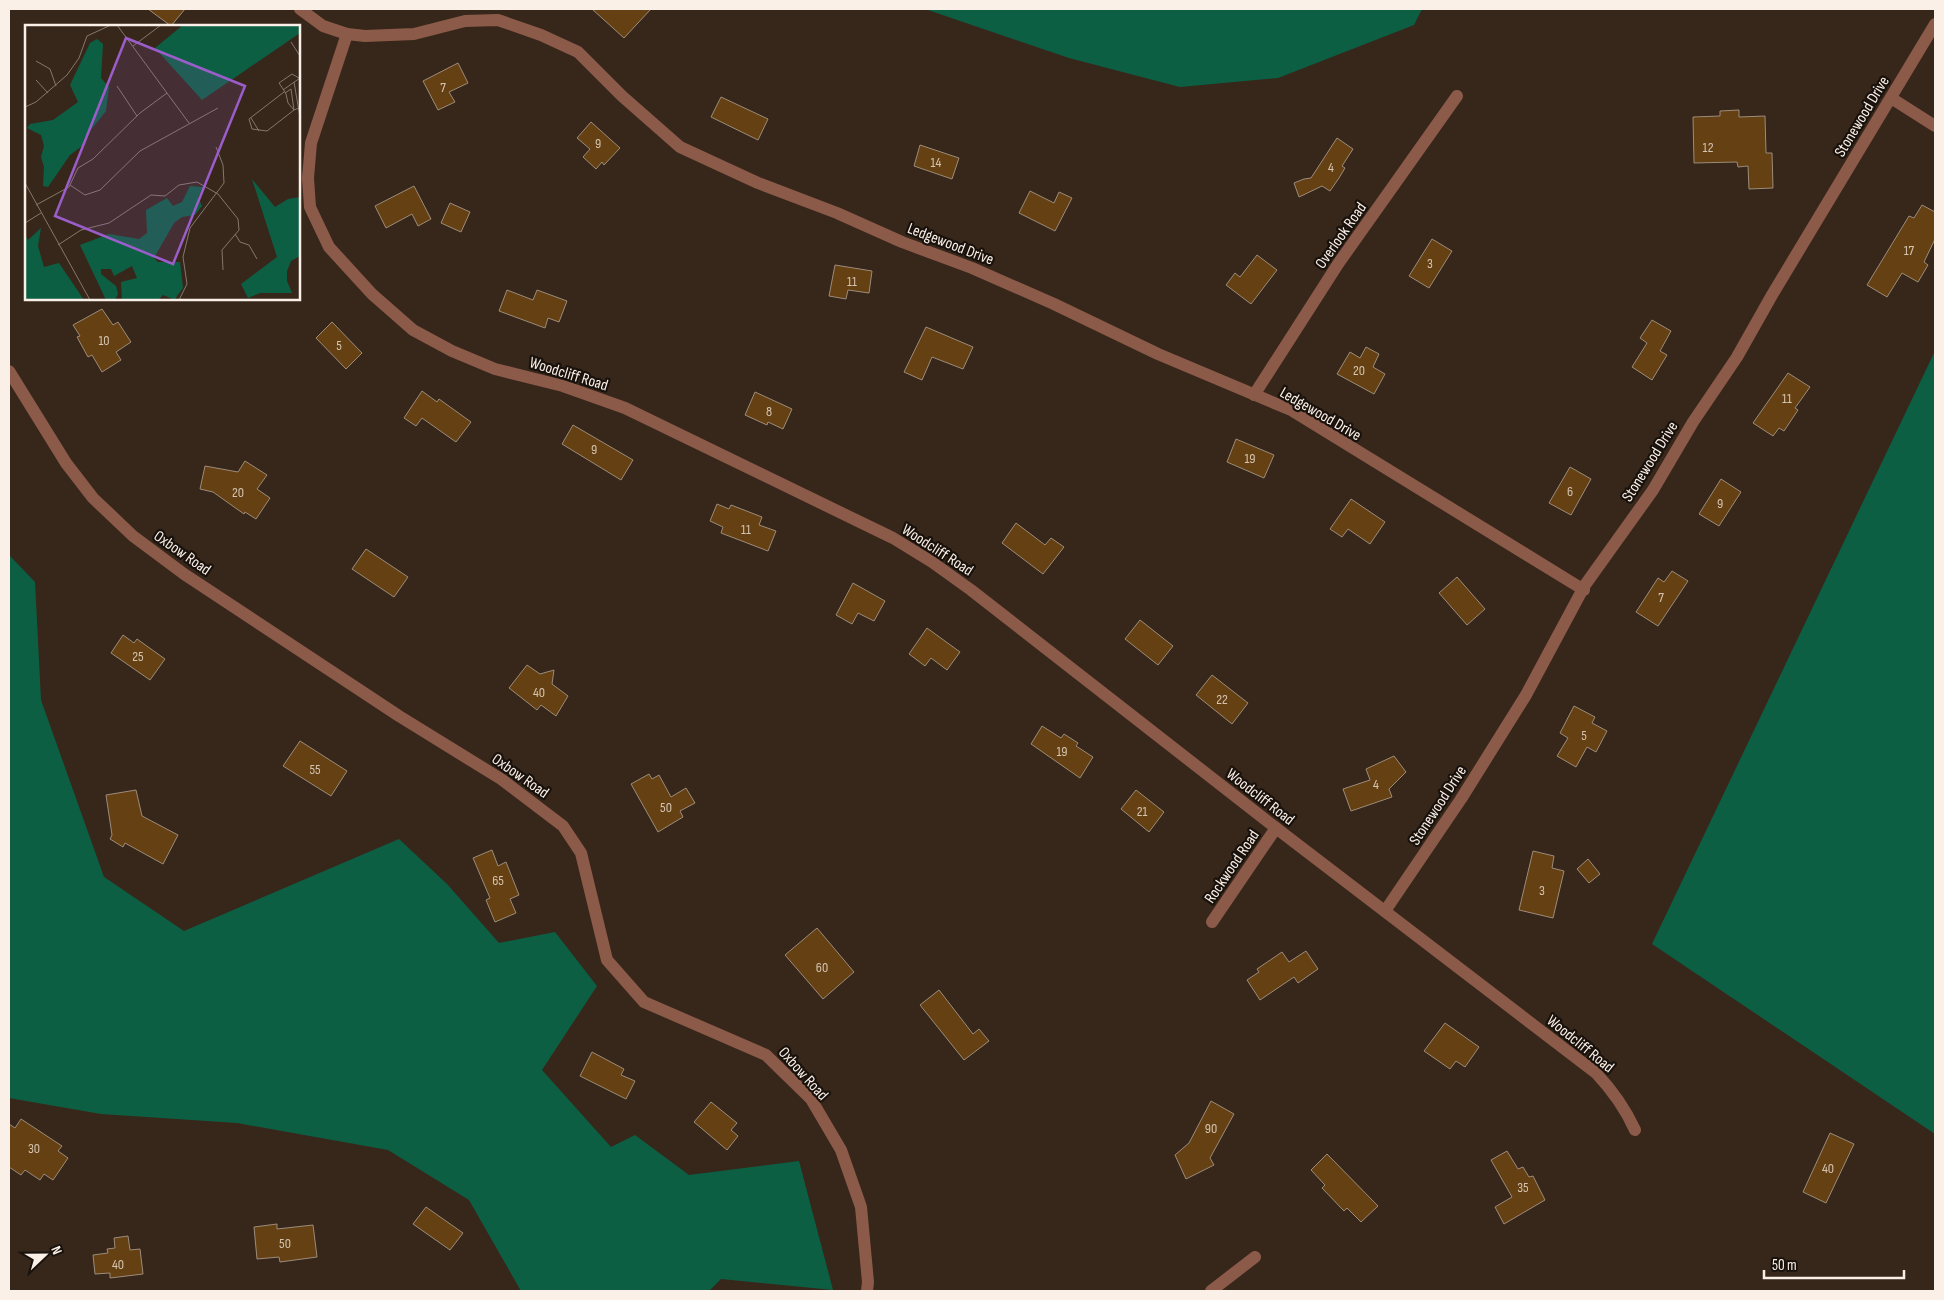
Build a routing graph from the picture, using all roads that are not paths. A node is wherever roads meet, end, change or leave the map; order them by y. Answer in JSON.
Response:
{"nodes":[{"id":1,"x":300,"y":9,"type":"edge"},
{"id":2,"x":1935,"y":24,"type":"edge"},
{"id":3,"x":347,"y":34,"type":"junction"},
{"id":4,"x":1457,"y":96,"type":"dead end"},
{"id":5,"x":1891,"y":98,"type":"junction"},
{"id":6,"x":1935,"y":126,"type":"edge"},
{"id":7,"x":9,"y":371,"type":"edge"},
{"id":8,"x":1254,"y":395,"type":"junction"},
{"id":9,"x":1584,"y":590,"type":"junction"},
{"id":10,"x":1276,"y":828,"type":"junction"},
{"id":11,"x":1385,"y":911,"type":"junction"},
{"id":12,"x":1212,"y":922,"type":"dead end"},
{"id":13,"x":1635,"y":1130,"type":"dead end"},
{"id":14,"x":1255,"y":1257,"type":"dead end"},
{"id":15,"x":867,"y":1291,"type":"edge"},
{"id":16,"x":1211,"y":1291,"type":"edge"}],
"edges":[{"from":1,"to":3,"type":"street","name":"Ledgewood Drive"},
{"from":2,"to":5,"type":"street","name":"Stonewood Drive"},
{"from":3,"to":8,"type":"street","name":"Ledgewood Drive"},
{"from":3,"to":10,"type":"street","name":"Woodcliff Road"},
{"from":4,"to":8,"type":"street","name":"Overlook Road"},
{"from":5,"to":6,"type":"street"},
{"from":5,"to":9,"type":"street","name":"Stonewood Drive"},
{"from":7,"to":15,"type":"street","name":"Oxbow Road"},
{"from":8,"to":9,"type":"street","name":"Ledgewood Drive"},
{"from":9,"to":11,"type":"street","name":"Stonewood Drive"},
{"from":10,"to":11,"type":"street","name":"Woodcliff Road"},
{"from":10,"to":12,"type":"street","name":"Rockwood Road"},
{"from":11,"to":13,"type":"street","name":"Woodcliff Road"},
{"from":14,"to":16,"type":"street"}]}
